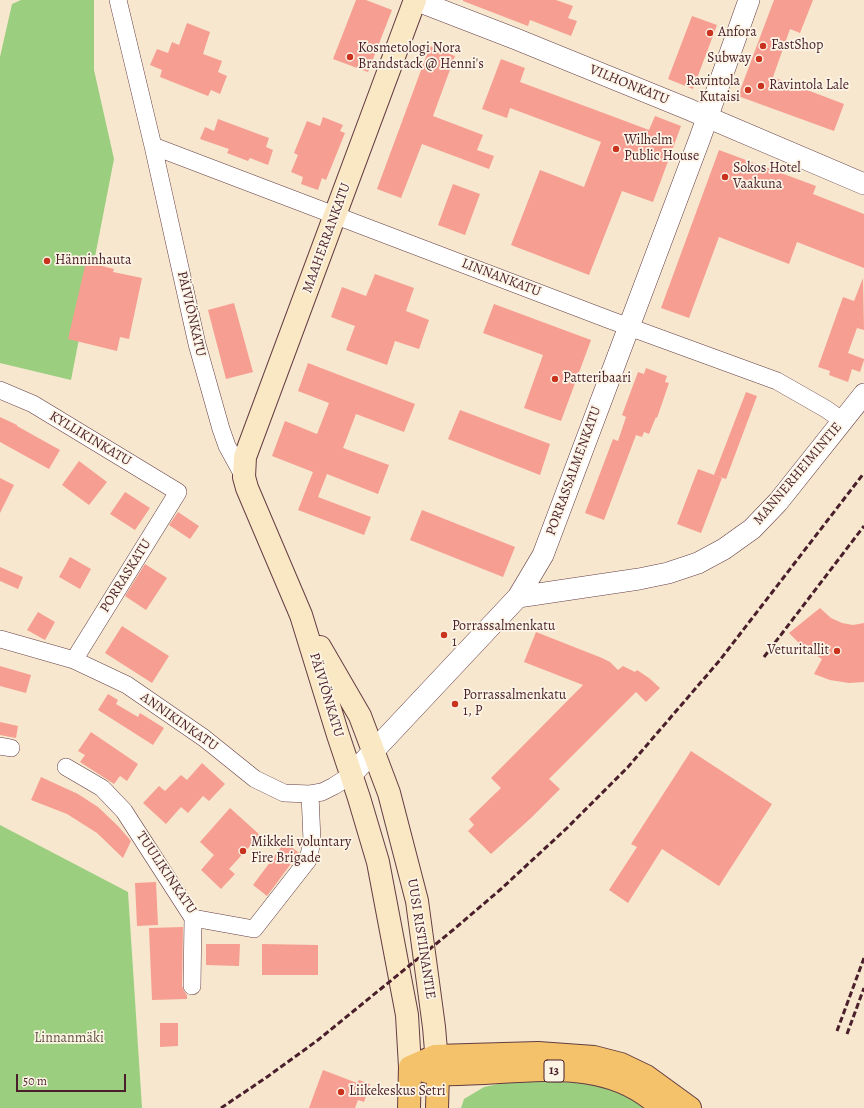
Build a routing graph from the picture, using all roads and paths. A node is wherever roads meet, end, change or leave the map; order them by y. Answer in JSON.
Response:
{"nodes":[{"id":1,"x":118,"y":0,"type":"edge"},
{"id":2,"x":415,"y":0,"type":"edge"},
{"id":3,"x":749,"y":0,"type":"edge"},
{"id":4,"x":707,"y":117,"type":"junction"},
{"id":5,"x":153,"y":146,"type":"junction"},
{"id":6,"x":864,"y":184,"type":"edge"},
{"id":7,"x":336,"y":215,"type":"junction"},
{"id":8,"x":628,"y":327,"type":"junction"},
{"id":9,"x":0,"y":390,"type":"edge"},
{"id":10,"x":864,"y":394,"type":"edge"},
{"id":11,"x":843,"y":421,"type":"junction"},
{"id":12,"x":244,"y":477,"type":"junction"},
{"id":13,"x":178,"y":492,"type":"joint"},
{"id":14,"x":518,"y":598,"type":"junction"},
{"id":15,"x":301,"y":615,"type":"junction"},
{"id":16,"x":0,"y":639,"type":"edge"},
{"id":17,"x":74,"y":660,"type":"junction"},
{"id":18,"x":374,"y":751,"type":"junction"},
{"id":19,"x":66,"y":767,"type":"dead end"},
{"id":20,"x":351,"y":775,"type":"junction"},
{"id":21,"x":310,"y":794,"type":"junction"},
{"id":22,"x":193,"y":918,"type":"junction"},
{"id":23,"x":192,"y":986,"type":"dead end"},
{"id":24,"x":437,"y":1065,"type":"junction"},
{"id":25,"x":410,"y":1066,"type":"junction"},
{"id":26,"x":409,"y":1108,"type":"edge"},
{"id":27,"x":437,"y":1108,"type":"edge"},
{"id":28,"x":661,"y":1108,"type":"edge"},
{"id":29,"x":690,"y":1108,"type":"edge"}],
"edges":[{"from":1,"to":5,"type":"street","name":"PÄIVIÖNKATU"},
{"from":2,"to":4,"type":"street","name":"VILHONKATU"},
{"from":2,"to":7,"type":"main road","name":"MAAHERRANKATU"},
{"from":3,"to":4,"type":"street","name":"PORRASSALMENKATU"},
{"from":4,"to":6,"type":"street","name":"VILHONKATU"},
{"from":4,"to":8,"type":"street","name":"PORRASSALMENKATU"},
{"from":5,"to":7,"type":"street","name":"LINNANKATU"},
{"from":5,"to":12,"type":"street","name":"PÄIVIÖNKATU"},
{"from":7,"to":8,"type":"street","name":"LINNANKATU"},
{"from":7,"to":12,"type":"main road","name":"MAAHERRANKATU"},
{"from":8,"to":11,"type":"street","name":"LINNANKATU"},
{"from":8,"to":14,"type":"street","name":"PORRASSALMENKATU"},
{"from":9,"to":13,"type":"street","name":"KYLLIKINKATU"},
{"from":10,"to":11,"type":"street","name":"MANNERHEIMINTIE"},
{"from":11,"to":14,"type":"street","name":"MANNERHEIMINTIE"},
{"from":12,"to":15,"type":"main road","name":"PÄIVIÖNKATU"},
{"from":13,"to":17,"type":"street","name":"PORRASKATU"},
{"from":14,"to":18,"type":"street","name":"PORRASSALMENKATU"},
{"from":15,"to":18,"type":"main road","name":"PÄIVIÖNKATU"},
{"from":15,"to":20,"type":"main road","name":"PÄIVIÖNKATU"},
{"from":16,"to":17,"type":"street","name":"ANNIKINKATU"},
{"from":17,"to":21,"type":"street","name":"ANNIKINKATU"},
{"from":18,"to":20,"type":"street","name":"PORRASSALMENKATU"},
{"from":18,"to":24,"type":"main road","name":"UUSI RISTIINANTIE"},
{"from":19,"to":22,"type":"street","name":"TUULIKINKATU"},
{"from":20,"to":21,"type":"street","name":"ANNIKINKATU"},
{"from":20,"to":25,"type":"main road","name":"UUSI RISTIINANTIE"},
{"from":21,"to":22,"type":"street","name":"TUULIKINKATU"},
{"from":22,"to":23,"type":"street"},
{"from":24,"to":25,"type":"highway"},
{"from":24,"to":27,"type":"highway","name":"UUSI RISTIINANTIE"},
{"from":24,"to":28,"type":"highway","number":"13"},
{"from":24,"to":29,"type":"highway"},
{"from":25,"to":26,"type":"highway","name":"UUSI RISTIINANTIE"}]}
